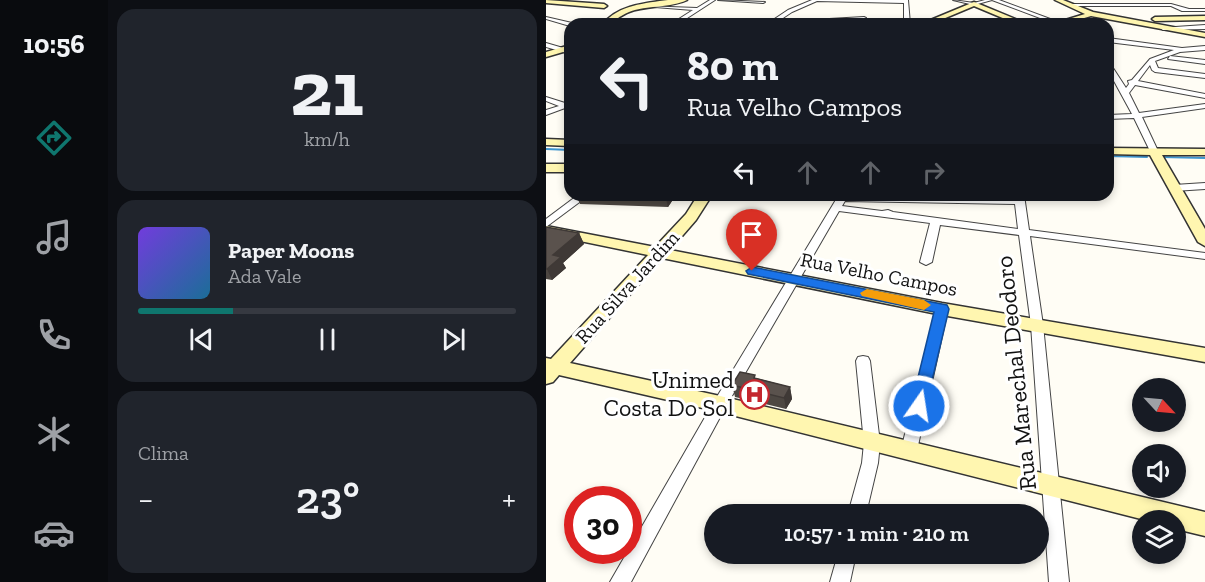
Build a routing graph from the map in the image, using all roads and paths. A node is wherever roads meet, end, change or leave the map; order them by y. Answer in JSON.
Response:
{"nodes":[{"id":1,"x":610,"y":0,"type":"edge"},
{"id":2,"x":660,"y":0,"type":"edge"},
{"id":3,"x":684,"y":0,"type":"edge"},
{"id":4,"x":713,"y":0,"type":"edge"},
{"id":5,"x":720,"y":0,"type":"edge"},
{"id":6,"x":815,"y":0,"type":"edge"},
{"id":7,"x":831,"y":0,"type":"edge"},
{"id":8,"x":955,"y":0,"type":"edge"},
{"id":9,"x":992,"y":0,"type":"edge"},
{"id":10,"x":1059,"y":0,"type":"edge"},
{"id":11,"x":869,"y":1,"type":"edge"},
{"id":12,"x":906,"y":1,"type":"edge"},
{"id":13,"x":548,"y":2,"type":"edge"},
{"id":14,"x":670,"y":2,"type":"edge"},
{"id":15,"x":763,"y":2,"type":"dead end"},
{"id":16,"x":974,"y":4,"type":"junction"},
{"id":17,"x":1072,"y":4,"type":"edge"},
{"id":18,"x":604,"y":6,"type":"junction"},
{"id":19,"x":644,"y":6,"type":"junction"},
{"id":20,"x":698,"y":9,"type":"junction"},
{"id":21,"x":1189,"y":10,"type":"junction"},
{"id":22,"x":1205,"y":10,"type":"edge"},
{"id":23,"x":1088,"y":13,"type":"junction"},
{"id":24,"x":546,"y":18,"type":"edge"},
{"id":25,"x":595,"y":18,"type":"edge"},
{"id":26,"x":615,"y":18,"type":"edge"},
{"id":27,"x":684,"y":18,"type":"edge"},
{"id":28,"x":780,"y":18,"type":"edge"},
{"id":29,"x":824,"y":18,"type":"edge"},
{"id":30,"x":865,"y":18,"type":"edge"},
{"id":31,"x":907,"y":18,"type":"edge"},
{"id":32,"x":940,"y":18,"type":"edge"},
{"id":33,"x":1008,"y":18,"type":"edge"},
{"id":34,"x":1043,"y":18,"type":"edge"},
{"id":35,"x":1074,"y":18,"type":"edge"},
{"id":36,"x":1111,"y":18,"type":"edge"},
{"id":37,"x":1205,"y":18,"type":"edge"},
{"id":38,"x":1116,"y":19,"type":"joint"},
{"id":39,"x":564,"y":22,"type":"edge"},
{"id":40,"x":1205,"y":27,"type":"edge"},
{"id":41,"x":1163,"y":28,"type":"junction"},
{"id":42,"x":1205,"y":35,"type":"edge"},
{"id":43,"x":1114,"y":41,"type":"edge"},
{"id":44,"x":546,"y":45,"type":"edge"},
{"id":45,"x":1205,"y":48,"type":"edge"},
{"id":46,"x":564,"y":49,"type":"edge"},
{"id":47,"x":561,"y":50,"type":"junction"},
{"id":48,"x":1187,"y":50,"type":"junction"},
{"id":49,"x":564,"y":51,"type":"edge"},
{"id":50,"x":546,"y":54,"type":"edge"},
{"id":51,"x":1161,"y":57,"type":"junction"},
{"id":52,"x":1152,"y":60,"type":"junction"},
{"id":53,"x":1205,"y":62,"type":"edge"},
{"id":54,"x":1114,"y":74,"type":"edge"},
{"id":55,"x":1205,"y":76,"type":"edge"},
{"id":56,"x":1118,"y":80,"type":"junction"},
{"id":57,"x":1135,"y":82,"type":"junction"},
{"id":58,"x":1126,"y":93,"type":"junction"},
{"id":59,"x":1205,"y":96,"type":"edge"},
{"id":60,"x":546,"y":99,"type":"edge"},
{"id":61,"x":564,"y":105,"type":"edge"},
{"id":62,"x":1205,"y":106,"type":"edge"},
{"id":63,"x":564,"y":107,"type":"edge"},
{"id":64,"x":1194,"y":108,"type":"junction"},
{"id":65,"x":546,"y":113,"type":"edge"},
{"id":66,"x":1136,"y":116,"type":"junction"},
{"id":67,"x":1114,"y":117,"type":"edge"},
{"id":68,"x":1205,"y":118,"type":"edge"},
{"id":69,"x":546,"y":142,"type":"edge"},
{"id":70,"x":564,"y":143,"type":"edge"},
{"id":71,"x":1114,"y":151,"type":"edge"},
{"id":72,"x":1154,"y":151,"type":"junction"},
{"id":73,"x":1205,"y":152,"type":"edge"},
{"id":74,"x":546,"y":168,"type":"edge"},
{"id":75,"x":564,"y":168,"type":"edge"},
{"id":76,"x":1205,"y":186,"type":"edge"},
{"id":77,"x":1174,"y":188,"type":"junction"},
{"id":78,"x":576,"y":201,"type":"edge"},
{"id":79,"x":701,"y":201,"type":"edge"},
{"id":80,"x":967,"y":201,"type":"edge"},
{"id":81,"x":1020,"y":201,"type":"edge"},
{"id":82,"x":839,"y":203,"type":"junction"},
{"id":83,"x":896,"y":205,"type":"junction"},
{"id":84,"x":882,"y":214,"type":"junction"},
{"id":85,"x":914,"y":217,"type":"junction"},
{"id":86,"x":936,"y":220,"type":"junction"},
{"id":87,"x":546,"y":224,"type":"edge"},
{"id":88,"x":546,"y":230,"type":"edge"},
{"id":89,"x":1023,"y":231,"type":"junction"},
{"id":90,"x":1205,"y":242,"type":"edge"},
{"id":91,"x":658,"y":253,"type":"junction"},
{"id":92,"x":1205,"y":256,"type":"edge"},
{"id":93,"x":926,"y":262,"type":"dead end"},
{"id":94,"x":794,"y":279,"type":"junction"},
{"id":95,"x":942,"y":309,"type":"junction"},
{"id":96,"x":1037,"y":325,"type":"junction"},
{"id":97,"x":1205,"y":355,"type":"edge"},
{"id":98,"x":863,"y":361,"type":"dead end"},
{"id":99,"x":549,"y":370,"type":"edge"},
{"id":100,"x":720,"y":404,"type":"junction"},
{"id":101,"x":872,"y":443,"type":"junction"},
{"id":102,"x":909,"y":450,"type":"junction"},
{"id":103,"x":1051,"y":487,"type":"junction"},
{"id":104,"x":860,"y":504,"type":"edge"},
{"id":105,"x":1205,"y":524,"type":"edge"},
{"id":106,"x":844,"y":564,"type":"edge"},
{"id":107,"x":620,"y":582,"type":"edge"},
{"id":108,"x":840,"y":582,"type":"edge"},
{"id":109,"x":1059,"y":582,"type":"edge"}],
"edges":[{"from":1,"to":18,"type":"street"},
{"from":2,"to":14,"type":"street"},
{"from":3,"to":14,"type":"street"},
{"from":4,"to":20,"type":"street"},
{"from":5,"to":15,"type":"street"},
{"from":6,"to":7,"type":"street"},
{"from":6,"to":28,"type":"street"},
{"from":7,"to":11,"type":"street"},
{"from":7,"to":29,"type":"street"},
{"from":8,"to":16,"type":"street"},
{"from":9,"to":16,"type":"street"},
{"from":9,"to":34,"type":"street"},
{"from":10,"to":17,"type":"street"},
{"from":11,"to":12,"type":"street"},
{"from":11,"to":30,"type":"street"},
{"from":12,"to":31,"type":"street"},
{"from":13,"to":18,"type":"street"},
{"from":14,"to":19,"type":"street"},
{"from":16,"to":32,"type":"street"},
{"from":16,"to":33,"type":"street"},
{"from":17,"to":21,"type":"street"},
{"from":17,"to":23,"type":"street"},
{"from":18,"to":25,"type":"street"},
{"from":19,"to":20,"type":"street"},
{"from":19,"to":26,"type":"street"},
{"from":20,"to":27,"type":"street"},
{"from":21,"to":22,"type":"street"},
{"from":21,"to":23,"type":"street"},
{"from":23,"to":35,"type":"street"},
{"from":23,"to":36,"type":"street"},
{"from":24,"to":39,"type":"street"},
{"from":37,"to":38,"type":"street"},
{"from":38,"to":41,"type":"street"},
{"from":40,"to":41,"type":"street"},
{"from":41,"to":42,"type":"street"},
{"from":43,"to":48,"type":"street"},
{"from":44,"to":47,"type":"street"},
{"from":45,"to":48,"type":"street"},
{"from":46,"to":47,"type":"street"},
{"from":47,"to":49,"type":"street"},
{"from":47,"to":50,"type":"street"},
{"from":48,"to":51,"type":"street"},
{"from":51,"to":52,"type":"street"},
{"from":51,"to":53,"type":"street"},
{"from":52,"to":55,"type":"street"},
{"from":52,"to":57,"type":"street"},
{"from":54,"to":56,"type":"street"},
{"from":56,"to":57,"type":"street"},
{"from":56,"to":58,"type":"street"},
{"from":57,"to":58,"type":"street"},
{"from":57,"to":59,"type":"street"},
{"from":58,"to":66,"type":"street"},
{"from":60,"to":61,"type":"street"},
{"from":62,"to":64,"type":"street"},
{"from":63,"to":65,"type":"street"},
{"from":64,"to":66,"type":"street"},
{"from":64,"to":68,"type":"street"},
{"from":66,"to":67,"type":"street"},
{"from":66,"to":72,"type":"street"},
{"from":69,"to":70,"type":"street"},
{"from":71,"to":72,"type":"street"},
{"from":72,"to":73,"type":"street"},
{"from":72,"to":77,"type":"street"},
{"from":74,"to":75,"type":"street"},
{"from":76,"to":77,"type":"street"},
{"from":77,"to":90,"type":"street"},
{"from":78,"to":87,"type":"street"},
{"from":79,"to":91,"type":"street","name":"Rua Silva Jardim"},
{"from":80,"to":83,"type":"street"},
{"from":81,"to":89,"type":"street","name":"Rua Marechal Deodoro"},
{"from":82,"to":83,"type":"street"},
{"from":82,"to":84,"type":"street"},
{"from":82,"to":94,"type":"street"},
{"from":83,"to":84,"type":"street"},
{"from":83,"to":85,"type":"street"},
{"from":84,"to":85,"type":"street"},
{"from":85,"to":86,"type":"street"},
{"from":86,"to":89,"type":"street"},
{"from":86,"to":93,"type":"street"},
{"from":88,"to":91,"type":"street","name":"Rua Velho Campos"},
{"from":89,"to":92,"type":"street"},
{"from":89,"to":96,"type":"street","name":"Rua Marechal Deodoro"},
{"from":91,"to":94,"type":"street","name":"Rua Velho Campos"},
{"from":91,"to":99,"type":"street","name":"Rua Silva Jardim"},
{"from":94,"to":95,"type":"street","name":"Rua Velho Campos"},
{"from":94,"to":100,"type":"street"},
{"from":95,"to":96,"type":"street","name":"Rua Velho Campos"},
{"from":95,"to":102,"type":"street"},
{"from":96,"to":97,"type":"street","name":"Rua Velho Campos"},
{"from":96,"to":103,"type":"street","name":"Rua Marechal Deodoro"},
{"from":98,"to":101,"type":"street"},
{"from":99,"to":100,"type":"street"},
{"from":100,"to":101,"type":"street"},
{"from":100,"to":107,"type":"street"},
{"from":101,"to":102,"type":"street"},
{"from":101,"to":104,"type":"street"},
{"from":102,"to":103,"type":"street"},
{"from":103,"to":105,"type":"street"},
{"from":103,"to":109,"type":"street","name":"Rua Marechal Deodoro"},
{"from":106,"to":108,"type":"street"}]}
